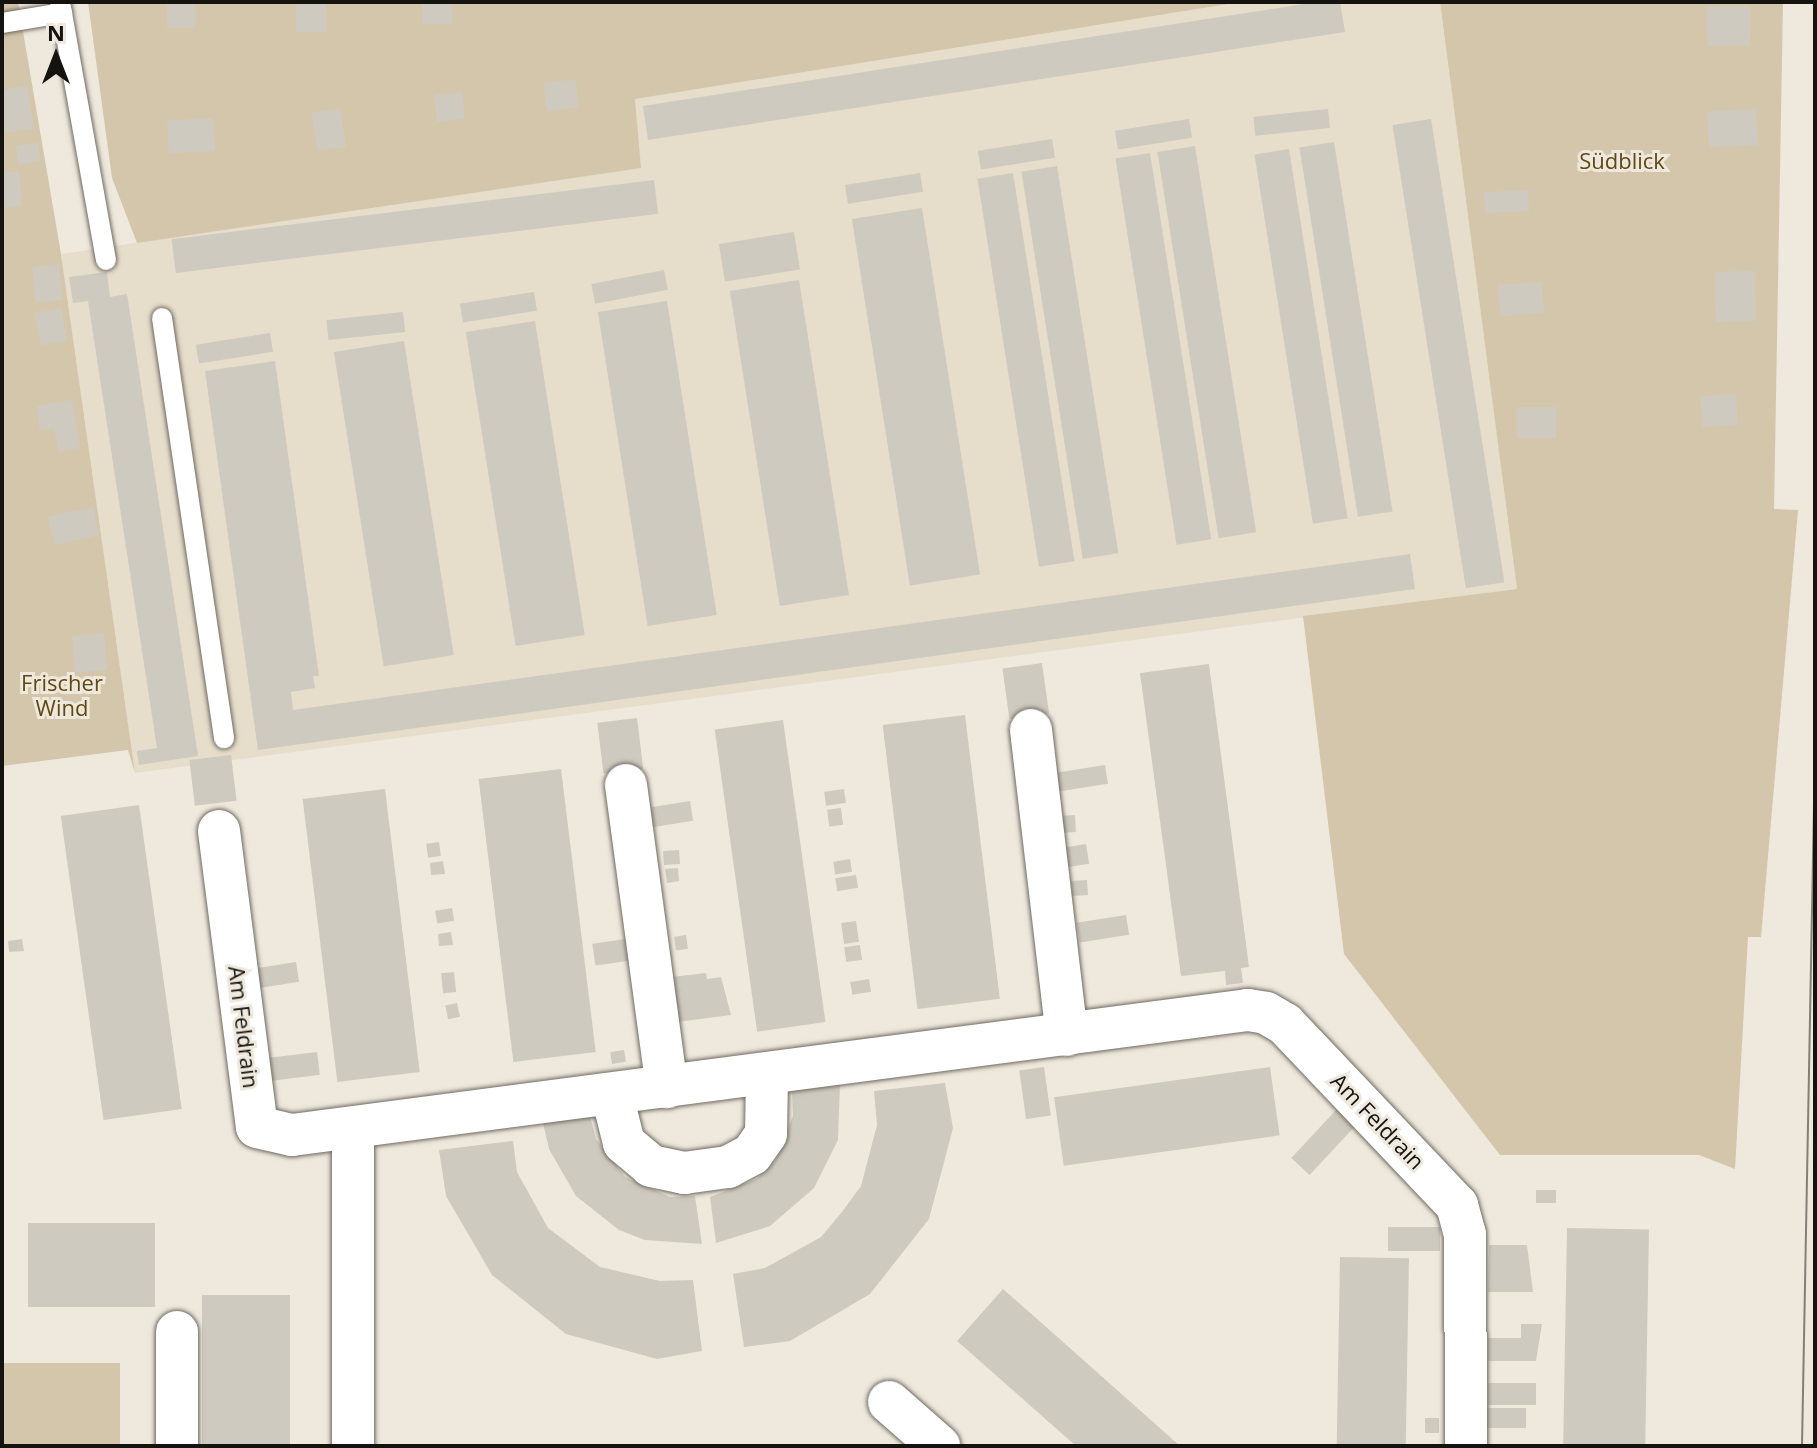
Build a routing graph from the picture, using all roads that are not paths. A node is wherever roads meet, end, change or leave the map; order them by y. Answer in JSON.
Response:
{"nodes":[{"id":1,"x":61,"y":8,"type":"edge"},
{"id":2,"x":2,"y":23,"type":"edge"},
{"id":3,"x":106,"y":260,"type":"dead end"},
{"id":4,"x":162,"y":318,"type":"dead end"},
{"id":5,"x":1031,"y":730,"type":"dead end"},
{"id":6,"x":224,"y":738,"type":"dead end"},
{"id":7,"x":626,"y":785,"type":"dead end"},
{"id":8,"x":219,"y":831,"type":"dead end"},
{"id":9,"x":1067,"y":1035,"type":"junction"},
{"id":10,"x":767,"y":1074,"type":"junction"},
{"id":11,"x":667,"y":1087,"type":"junction"},
{"id":12,"x":612,"y":1095,"type":"junction"},
{"id":13,"x":353,"y":1129,"type":"junction"},
{"id":14,"x":177,"y":1332,"type":"dead end"},
{"id":15,"x":889,"y":1402,"type":"dead end"},
{"id":16,"x":177,"y":1446,"type":"edge"},
{"id":17,"x":353,"y":1446,"type":"edge"},
{"id":18,"x":939,"y":1446,"type":"edge"},
{"id":19,"x":1466,"y":1446,"type":"edge"}],
"edges":[{"from":1,"to":2,"type":"lane"},
{"from":1,"to":3,"type":"lane"},
{"from":4,"to":6,"type":"lane"},
{"from":5,"to":9,"type":"street"},
{"from":7,"to":11,"type":"street"},
{"from":8,"to":13,"type":"street","name":"Am Feldrain"},
{"from":9,"to":10,"type":"street","name":"Am Feldrain"},
{"from":9,"to":19,"type":"street","name":"Am Feldrain"},
{"from":10,"to":11,"type":"street","name":"Am Feldrain"},
{"from":10,"to":12,"type":"street"},
{"from":11,"to":12,"type":"street","name":"Am Feldrain"},
{"from":12,"to":13,"type":"street","name":"Am Feldrain"},
{"from":13,"to":17,"type":"street"},
{"from":14,"to":16,"type":"street"},
{"from":15,"to":18,"type":"street"}]}
